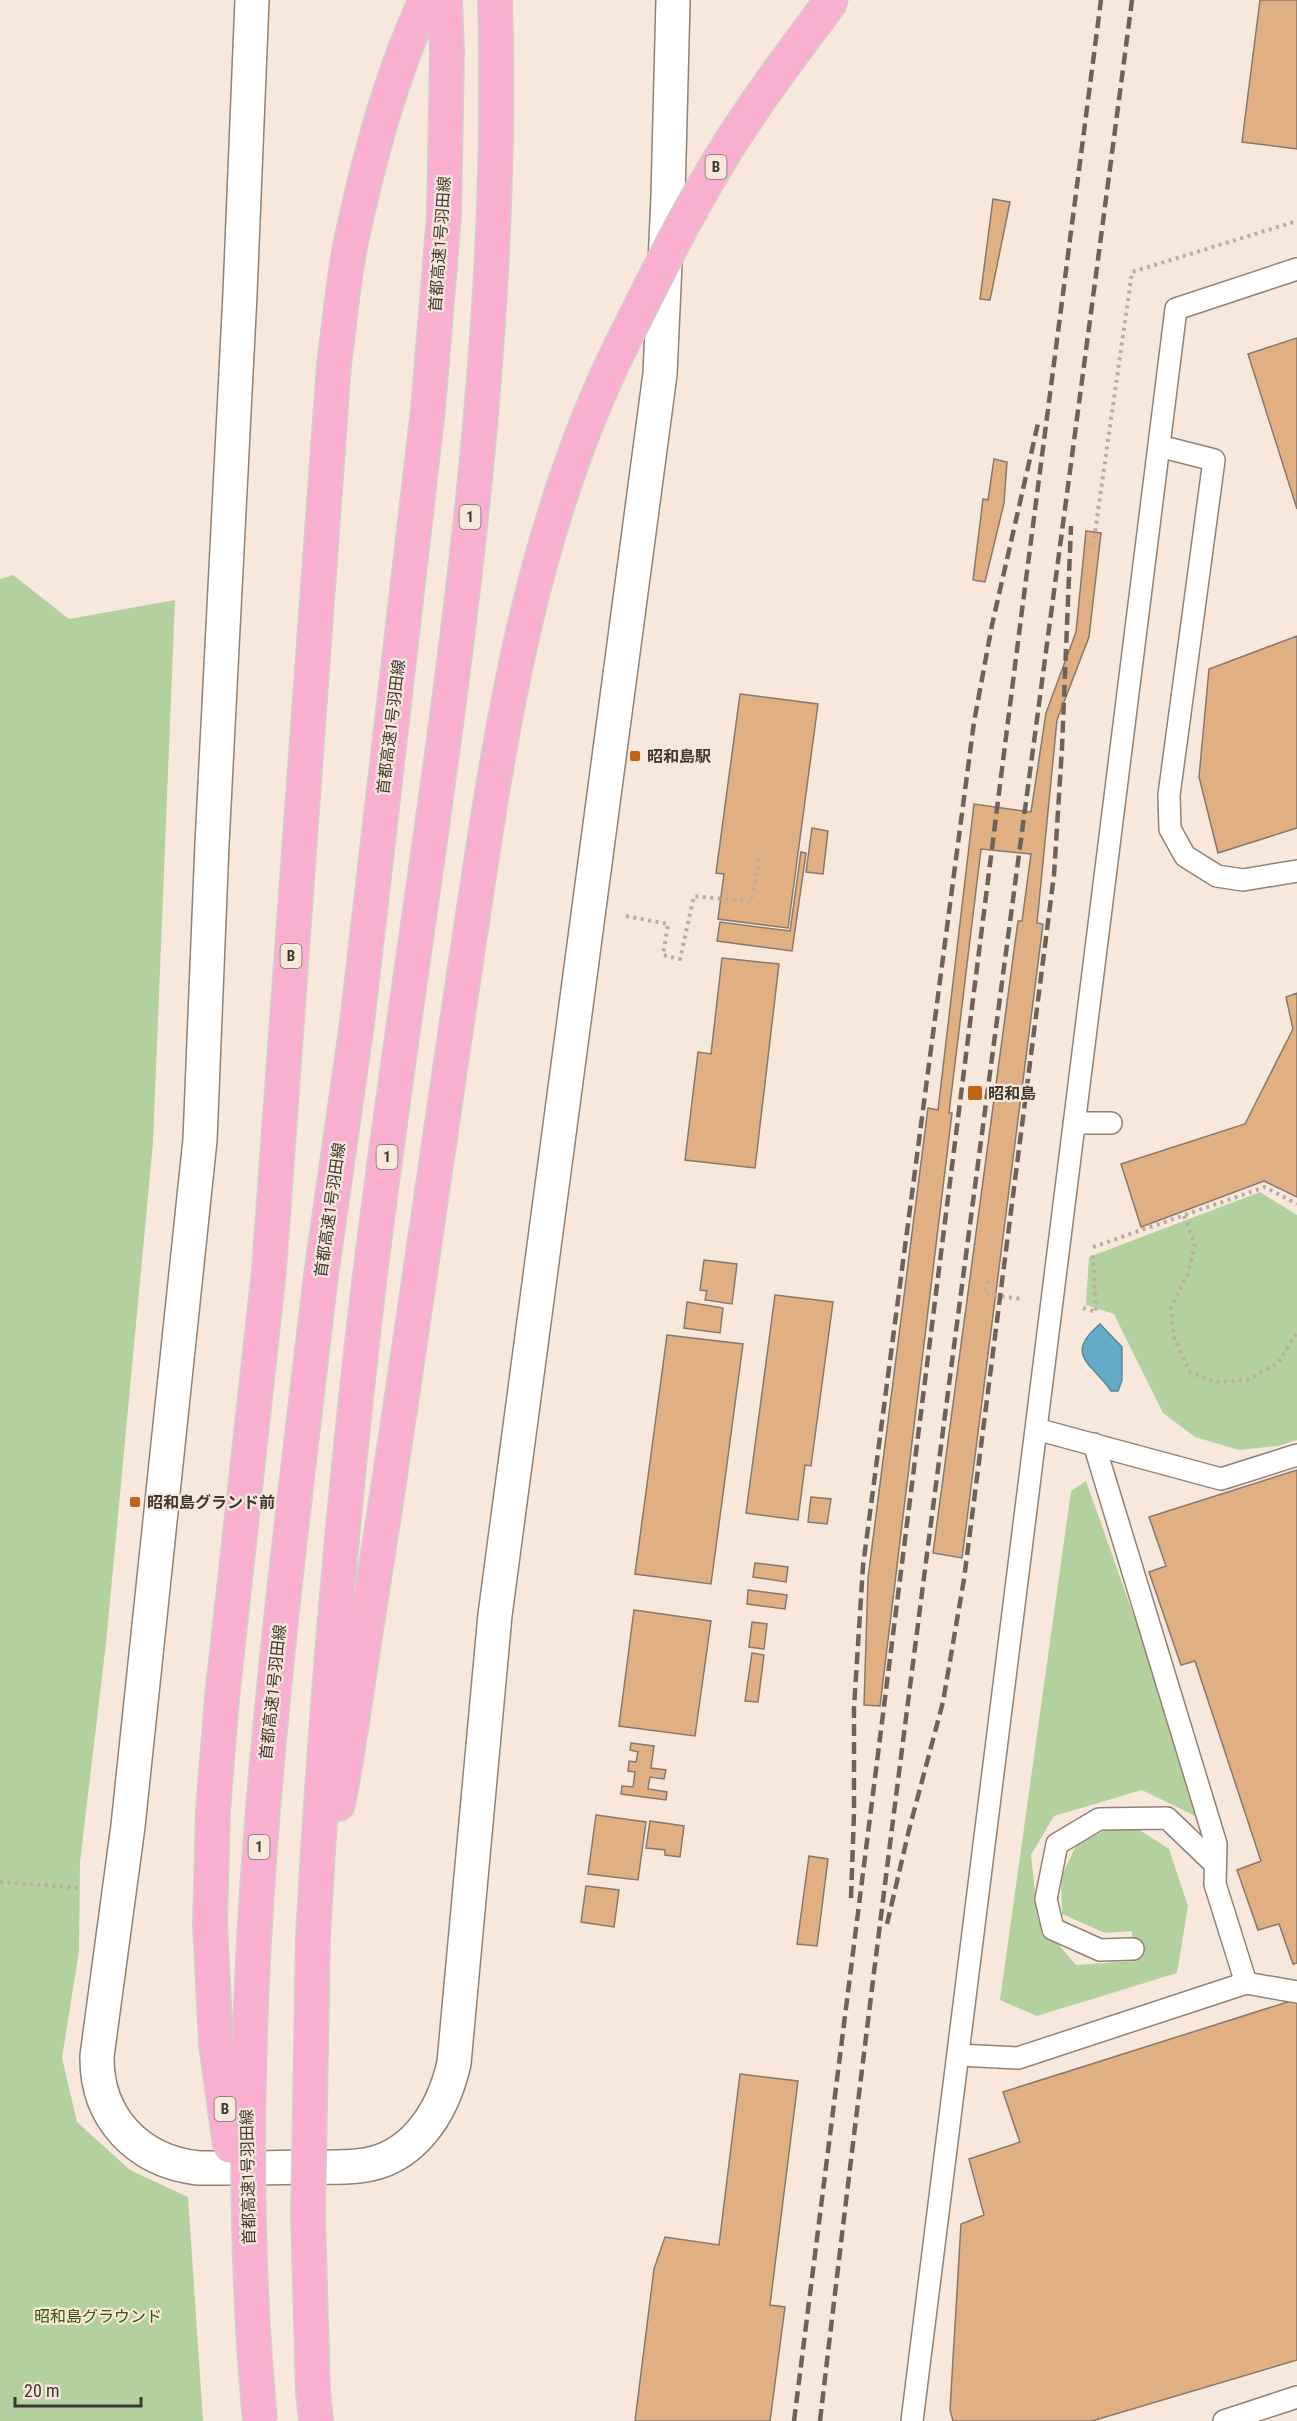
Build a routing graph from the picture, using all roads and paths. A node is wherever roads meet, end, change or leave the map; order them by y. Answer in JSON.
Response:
{"nodes":[{"id":1,"x":252,"y":0,"type":"edge"},
{"id":2,"x":426,"y":0,"type":"edge"},
{"id":3,"x":445,"y":0,"type":"edge"},
{"id":4,"x":495,"y":0,"type":"edge"},
{"id":5,"x":673,"y":0,"type":"edge"},
{"id":6,"x":832,"y":0,"type":"edge"},
{"id":7,"x":1297,"y":269,"type":"edge"},
{"id":8,"x":1159,"y":446,"type":"junction"},
{"id":9,"x":760,"y":856,"type":"dead end"},
{"id":10,"x":1297,"y":870,"type":"edge"},
{"id":11,"x":622,"y":915,"type":"dead end"},
{"id":12,"x":1074,"y":1123,"type":"junction"},
{"id":13,"x":1111,"y":1123,"type":"dead end"},
{"id":14,"x":1297,"y":1204,"type":"edge"},
{"id":15,"x":1184,"y":1216,"type":"junction"},
{"id":16,"x":988,"y":1281,"type":"dead end"},
{"id":17,"x":1024,"y":1299,"type":"dead end"},
{"id":18,"x":1078,"y":1307,"type":"dead end"},
{"id":19,"x":1297,"y":1332,"type":"edge"},
{"id":20,"x":1036,"y":1429,"type":"junction"},
{"id":21,"x":1094,"y":1444,"type":"junction"},
{"id":22,"x":1297,"y":1455,"type":"edge"},
{"id":23,"x":1215,"y":1864,"type":"junction"},
{"id":24,"x":0,"y":1882,"type":"edge"},
{"id":25,"x":119,"y":1893,"type":"junction"},
{"id":26,"x":313,"y":1936,"type":"junction"},
{"id":27,"x":1133,"y":1949,"type":"dead end"},
{"id":28,"x":1245,"y":1983,"type":"junction"},
{"id":29,"x":1297,"y":1992,"type":"edge"},
{"id":30,"x":958,"y":2055,"type":"junction"},
{"id":31,"x":250,"y":2294,"type":"junction"},
{"id":32,"x":1297,"y":2397,"type":"edge"},
{"id":33,"x":260,"y":2421,"type":"edge"},
{"id":34,"x":316,"y":2421,"type":"edge"},
{"id":35,"x":912,"y":2421,"type":"edge"},
{"id":36,"x":1224,"y":2421,"type":"edge"}],
"edges":[{"from":1,"to":25,"type":"street"},
{"from":2,"to":31,"type":"highway","number":"B","bridge":true},
{"from":3,"to":31,"type":"highway","name":"首都高速1号羽田線","number":"1","bridge":true},
{"from":4,"to":26,"type":"highway","number":"1"},
{"from":5,"to":25,"type":"street"},
{"from":6,"to":26,"type":"highway","number":"B","bridge":true},
{"from":7,"to":8,"type":"lane"},
{"from":8,"to":10,"type":"lane"},
{"from":8,"to":12,"type":"lane"},
{"from":9,"to":11,"type":"path"},
{"from":12,"to":13,"type":"lane"},
{"from":12,"to":20,"type":"lane"},
{"from":14,"to":15,"type":"path"},
{"from":15,"to":18,"type":"path"},
{"from":15,"to":19,"type":"path"},
{"from":16,"to":17,"type":"path"},
{"from":20,"to":21,"type":"lane"},
{"from":20,"to":30,"type":"lane"},
{"from":21,"to":22,"type":"lane"},
{"from":21,"to":23,"type":"lane"},
{"from":23,"to":27,"type":"lane"},
{"from":23,"to":28,"type":"lane"},
{"from":24,"to":25,"type":"path"},
{"from":26,"to":34,"type":"highway","number":"1","bridge":true},
{"from":28,"to":29,"type":"lane"},
{"from":28,"to":30,"type":"lane"},
{"from":30,"to":35,"type":"lane"},
{"from":31,"to":33,"type":"highway","name":"首都高速1号羽田線","number":"1","bridge":true},
{"from":32,"to":36,"type":"lane"}]}
